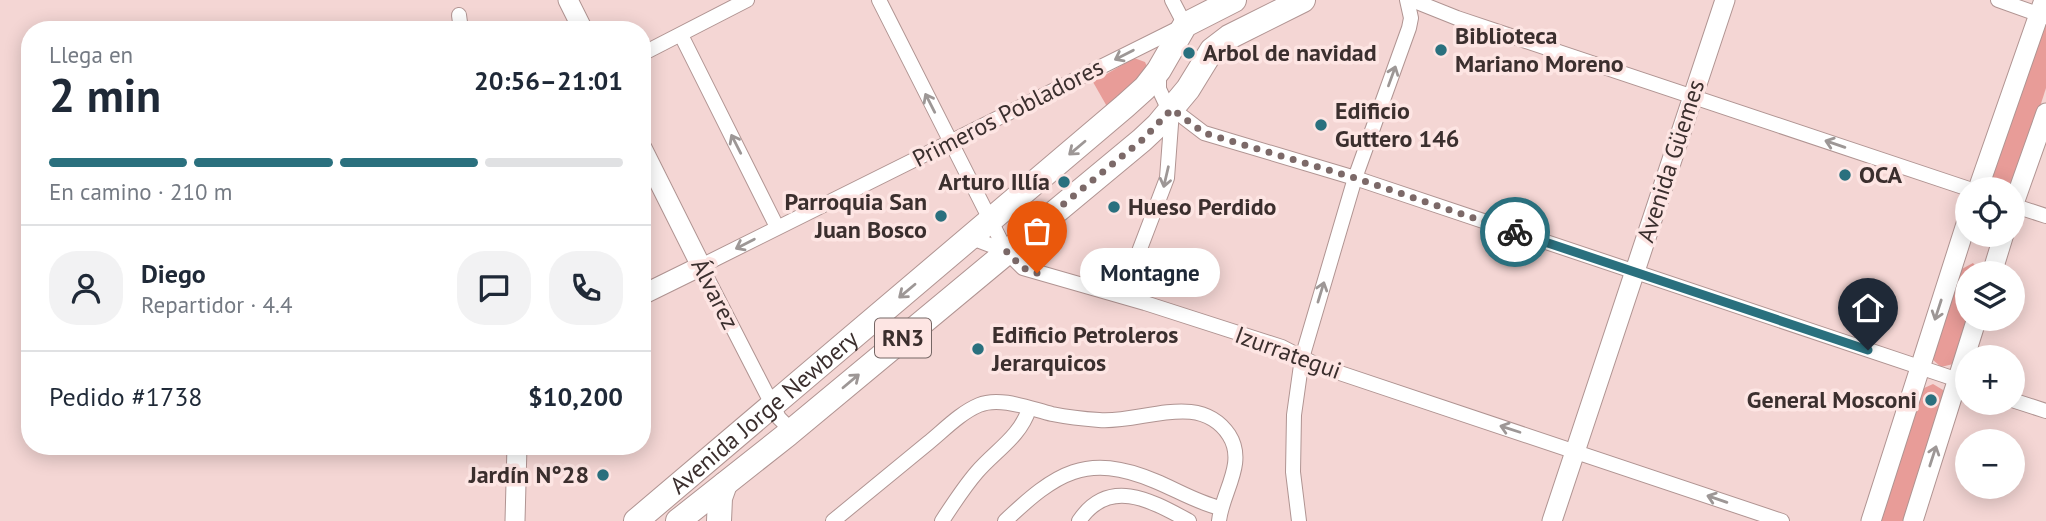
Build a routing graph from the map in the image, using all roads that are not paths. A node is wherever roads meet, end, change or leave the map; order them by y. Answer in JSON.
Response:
{"nodes":[{"id":1,"x":568,"y":0,"type":"edge"},
{"id":2,"x":747,"y":0,"type":"edge"},
{"id":3,"x":879,"y":0,"type":"edge"},
{"id":4,"x":1172,"y":0,"type":"edge"},
{"id":5,"x":1234,"y":0,"type":"edge"},
{"id":6,"x":1303,"y":0,"type":"edge"},
{"id":7,"x":1410,"y":0,"type":"edge"},
{"id":8,"x":1725,"y":0,"type":"edge"},
{"id":9,"x":1998,"y":0,"type":"edge"},
{"id":10,"x":2043,"y":10,"type":"edge"},
{"id":11,"x":459,"y":15,"type":"dead end"},
{"id":12,"x":460,"y":21,"type":"edge"},
{"id":13,"x":578,"y":21,"type":"edge"},
{"id":14,"x":1185,"y":25,"type":"junction"},
{"id":15,"x":681,"y":34,"type":"junction"},
{"id":16,"x":651,"y":49,"type":"edge"},
{"id":17,"x":1159,"y":70,"type":"junction"},
{"id":18,"x":1692,"y":96,"type":"junction"},
{"id":19,"x":1172,"y":109,"type":"junction"},
{"id":20,"x":2046,"y":113,"type":"edge"},
{"id":21,"x":1101,"y":129,"type":"junction"},
{"id":22,"x":950,"y":142,"type":"junction"},
{"id":23,"x":1126,"y":152,"type":"junction"},
{"id":24,"x":651,"y":166,"type":"edge"},
{"id":25,"x":1982,"y":177,"type":"edge"},
{"id":26,"x":2023,"y":177,"type":"edge"},
{"id":27,"x":1355,"y":178,"type":"junction"},
{"id":28,"x":1955,"y":184,"type":"edge"},
{"id":29,"x":2025,"y":210,"type":"edge"},
{"id":30,"x":2046,"y":216,"type":"edge"},
{"id":31,"x":991,"y":221,"type":"junction"},
{"id":32,"x":777,"y":227,"type":"junction"},
{"id":33,"x":959,"y":247,"type":"junction"},
{"id":34,"x":1959,"y":247,"type":"edge"},
{"id":35,"x":1006,"y":251,"type":"junction"},
{"id":36,"x":701,"y":266,"type":"junction"},
{"id":37,"x":1634,"y":272,"type":"junction"},
{"id":38,"x":651,"y":291,"type":"edge"},
{"id":39,"x":1122,"y":296,"type":"junction"},
{"id":40,"x":1302,"y":358,"type":"junction"},
{"id":41,"x":1920,"y":367,"type":"junction"},
{"id":42,"x":1955,"y":380,"type":"edge"},
{"id":43,"x":1955,"y":402,"type":"edge"},
{"id":44,"x":2025,"y":404,"type":"edge"},
{"id":45,"x":771,"y":406,"type":"junction"},
{"id":46,"x":1029,"y":409,"type":"junction"},
{"id":47,"x":2046,"y":411,"type":"edge"},
{"id":48,"x":799,"y":425,"type":"junction"},
{"id":49,"x":1575,"y":451,"type":"junction"},
{"id":50,"x":517,"y":455,"type":"edge"},
{"id":51,"x":725,"y":484,"type":"junction"},
{"id":52,"x":651,"y":511,"type":"edge"},
{"id":53,"x":1219,"y":514,"type":"edge"},
{"id":54,"x":687,"y":518,"type":"edge"},
{"id":55,"x":514,"y":521,"type":"edge"},
{"id":56,"x":719,"y":521,"type":"edge"},
{"id":57,"x":833,"y":521,"type":"edge"},
{"id":58,"x":942,"y":521,"type":"edge"},
{"id":59,"x":1005,"y":521,"type":"edge"},
{"id":60,"x":1079,"y":521,"type":"edge"},
{"id":61,"x":1189,"y":521,"type":"edge"},
{"id":62,"x":1299,"y":521,"type":"edge"},
{"id":63,"x":1552,"y":521,"type":"edge"},
{"id":64,"x":1782,"y":521,"type":"edge"},
{"id":65,"x":1871,"y":521,"type":"edge"},
{"id":66,"x":1913,"y":521,"type":"edge"}],
"edges":[{"from":1,"to":13,"type":"street"},
{"from":2,"to":15,"type":"street"},
{"from":22,"to":3,"type":"street","name":"Izurrategui","one_way":true},
{"from":4,"to":14,"type":"street"},
{"from":5,"to":14,"type":"highway"},
{"from":6,"to":19,"type":"highway","name":"Avenida Jorge Newbery","number":"RN3"},
{"from":7,"to":18,"type":"street"},
{"from":27,"to":7,"type":"street","one_way":true},
{"from":8,"to":18,"type":"street","name":"Avenida Güemes"},
{"from":9,"to":10,"type":"street"},
{"from":10,"to":25,"type":"street"},
{"from":11,"to":12,"type":"street"},
{"from":14,"to":17,"type":"highway","name":"Avenida Jorge Newbery","number":"RN3"},
{"from":14,"to":22,"type":"street","name":"Primeros Pobladores","one_way":true},
{"from":15,"to":16,"type":"street"},
{"from":32,"to":15,"type":"street","one_way":true},
{"from":17,"to":19,"type":"street"},
{"from":17,"to":21,"type":"highway","name":"Avenida Jorge Newbery","number":"RN3"},
{"from":28,"to":18,"type":"street","one_way":true},
{"from":18,"to":37,"type":"street","name":"Avenida Güemes"},
{"from":19,"to":23,"type":"highway","name":"Avenida Jorge Newbery","number":"RN3"},
{"from":19,"to":27,"type":"street"},
{"from":19,"to":39,"type":"street","one_way":true},
{"from":20,"to":26,"type":"street"},
{"from":21,"to":23,"type":"highway"},
{"from":21,"to":31,"type":"highway","name":"Avenida Jorge Newbery","number":"RN3","one_way":true},
{"from":22,"to":31,"type":"street","name":"Izurrategui"},
{"from":22,"to":32,"type":"street","name":"Primeros Pobladores"},
{"from":23,"to":35,"type":"highway","name":"Avenida Jorge Newbery","number":"RN3"},
{"from":24,"to":36,"type":"street","name":"Álvarez"},
{"from":27,"to":37,"type":"street"},
{"from":40,"to":27,"type":"street","one_way":true},
{"from":29,"to":30,"type":"street"},
{"from":31,"to":33,"type":"highway","name":"Avenida Jorge Newbery","number":"RN3"},
{"from":31,"to":35,"type":"street","name":"Izurrategui"},
{"from":32,"to":36,"type":"street","name":"Primeros Pobladores","one_way":true},
{"from":33,"to":35,"type":"street","name":"Izurrategui"},
{"from":33,"to":45,"type":"highway","name":"Avenida Jorge Newbery","number":"RN3","one_way":true},
{"from":34,"to":41,"type":"street","one_way":true},
{"from":35,"to":39,"type":"street","name":"Izurrategui"},
{"from":48,"to":35,"type":"highway","name":"Avenida Jorge Newbery","number":"RN3","one_way":true},
{"from":36,"to":38,"type":"street","name":"Primeros Pobladores"},
{"from":36,"to":45,"type":"street","name":"Álvarez"},
{"from":37,"to":41,"type":"street"},
{"from":37,"to":49,"type":"street","name":"Avenida Güemes"},
{"from":39,"to":40,"type":"street","name":"Izurrategui"},
{"from":49,"to":40,"type":"street","name":"Izurrategui","one_way":true},
{"from":40,"to":62,"type":"street"},
{"from":41,"to":42,"type":"street"},
{"from":41,"to":65,"type":"street"},
{"from":66,"to":43,"type":"street","one_way":true},
{"from":44,"to":47,"type":"street"},
{"from":45,"to":48,"type":"street","name":"Álvarez"},
{"from":45,"to":52,"type":"highway","name":"Avenida Jorge Newbery","number":"RN3"},
{"from":46,"to":53,"type":"street"},
{"from":46,"to":57,"type":"street"},
{"from":46,"to":58,"type":"street"},
{"from":48,"to":51,"type":"highway","name":"Avenida Jorge Newbery","number":"RN3"},
{"from":49,"to":63,"type":"street","name":"Avenida Güemes"},
{"from":64,"to":49,"type":"street","name":"Izurrategui","one_way":true},
{"from":50,"to":55,"type":"street"},
{"from":51,"to":54,"type":"highway","number":"RN3"},
{"from":51,"to":56,"type":"highway"},
{"from":52,"to":54,"type":"street"},
{"from":53,"to":59,"type":"street"},
{"from":60,"to":61,"type":"street"}]}
